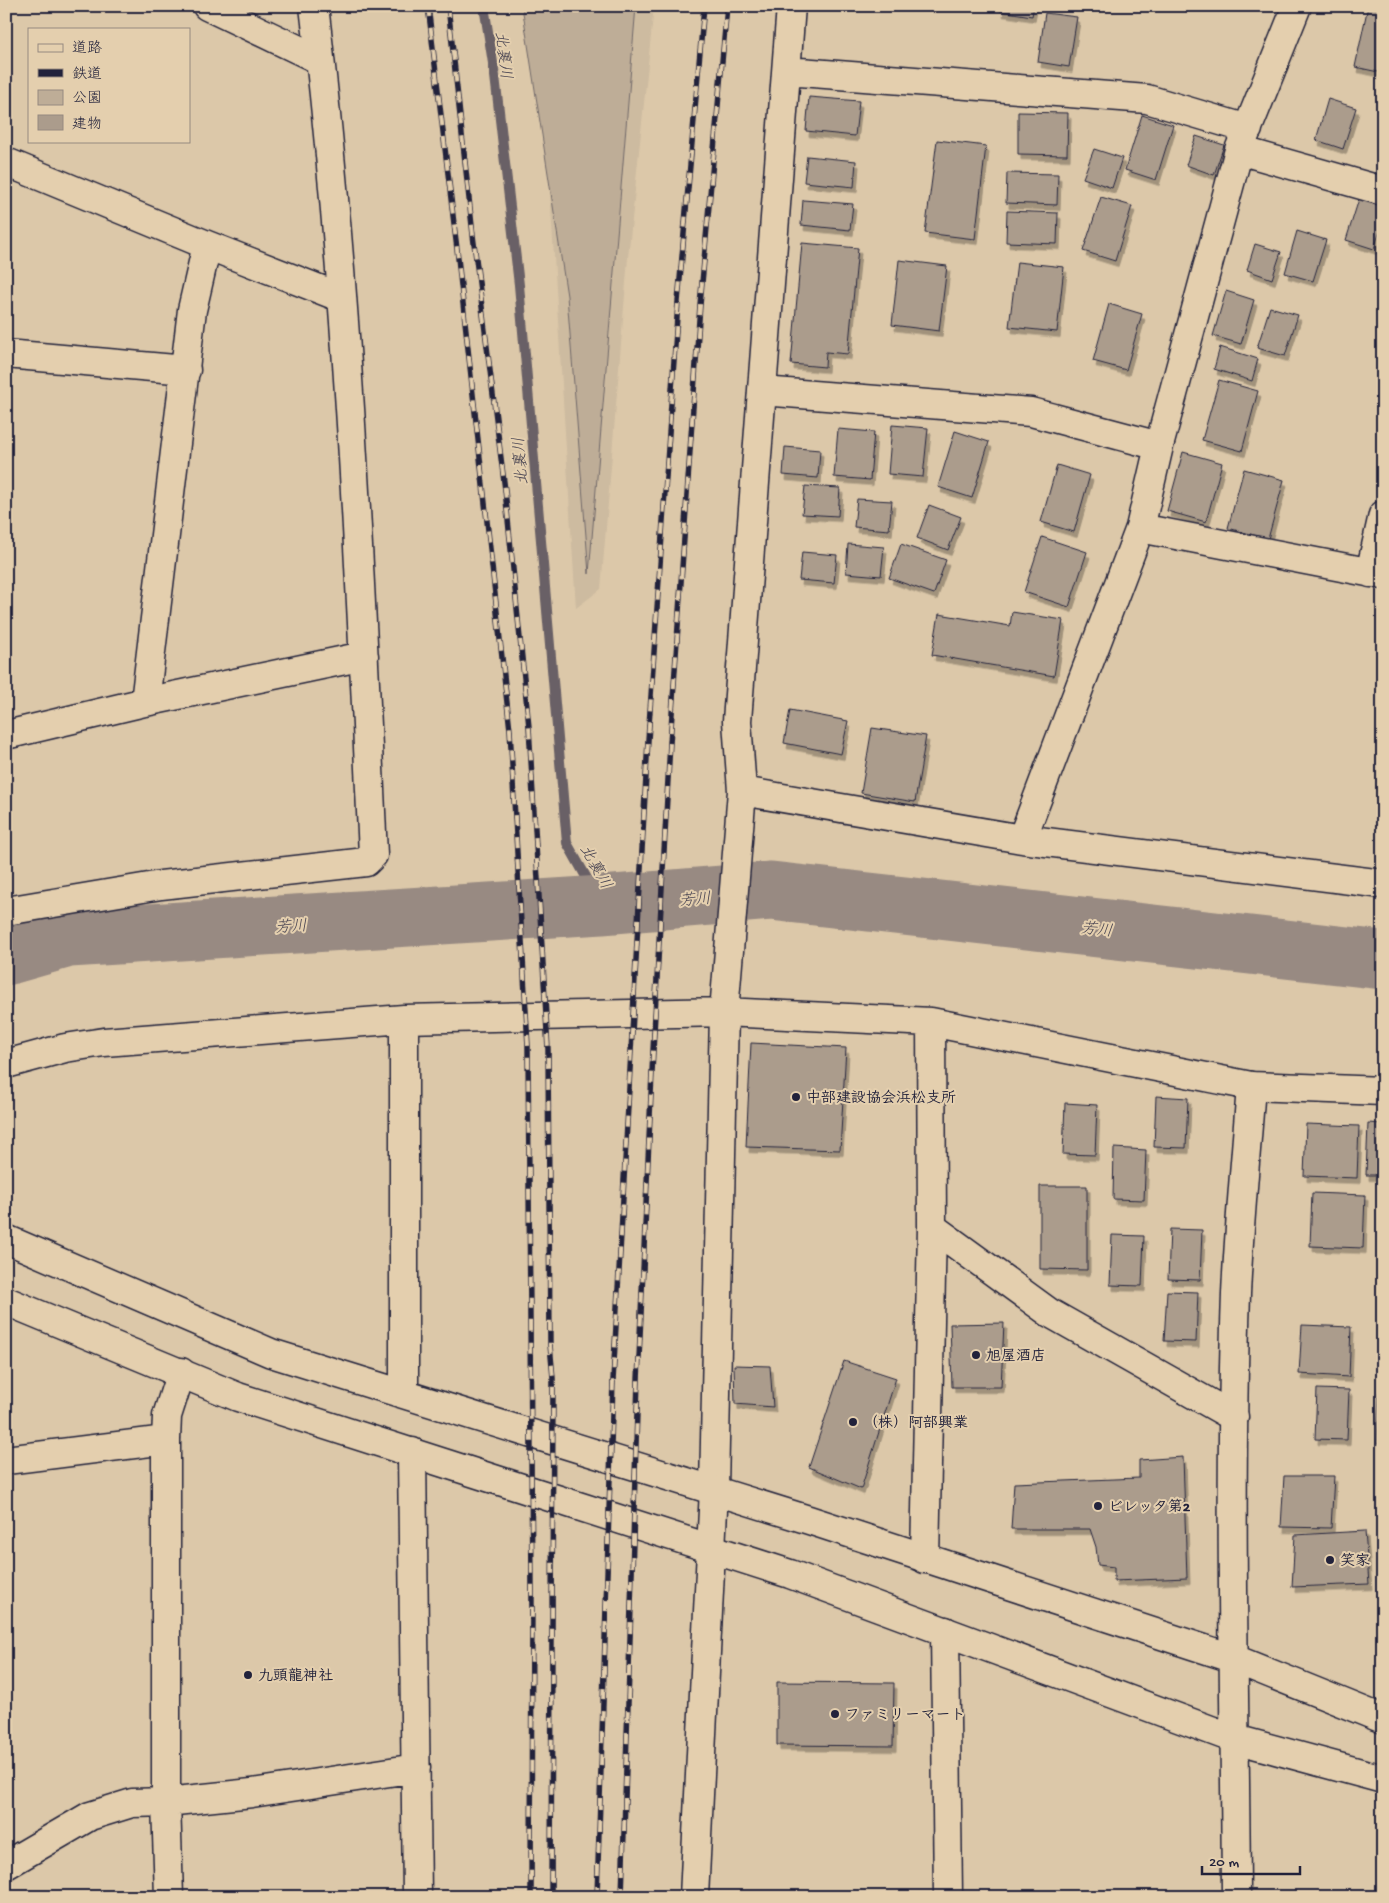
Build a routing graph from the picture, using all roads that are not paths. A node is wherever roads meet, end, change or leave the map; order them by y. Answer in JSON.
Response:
{"nodes":[{"id":1,"x":207,"y":6,"type":"edge"},
{"id":2,"x":314,"y":6,"type":"edge"},
{"id":3,"x":791,"y":6,"type":"edge"},
{"id":4,"x":1296,"y":6,"type":"edge"},
{"id":5,"x":320,"y":60,"type":"junction"},
{"id":6,"x":787,"y":72,"type":"junction"},
{"id":7,"x":1243,"y":140,"type":"junction"},
{"id":8,"x":6,"y":162,"type":"edge"},
{"id":9,"x":1383,"y":191,"type":"edge"},
{"id":10,"x":207,"y":245,"type":"junction"},
{"id":11,"x":342,"y":298,"type":"junction"},
{"id":12,"x":6,"y":354,"type":"edge"},
{"id":13,"x":186,"y":370,"type":"junction"},
{"id":14,"x":762,"y":391,"type":"junction"},
{"id":15,"x":1159,"y":446,"type":"junction"},
{"id":16,"x":1383,"y":515,"type":"edge"},
{"id":17,"x":1140,"y":528,"type":"junction"},
{"id":18,"x":1376,"y":574,"type":"edge"},
{"id":19,"x":364,"y":656,"type":"junction"},
{"id":20,"x":145,"y":702,"type":"junction"},
{"id":21,"x":6,"y":735,"type":"edge"},
{"id":22,"x":740,"y":797,"type":"junction"},
{"id":23,"x":1022,"y":839,"type":"junction"},
{"id":24,"x":1383,"y":884,"type":"edge"},
{"id":25,"x":6,"y":911,"type":"edge"},
{"id":26,"x":724,"y":1012,"type":"junction"},
{"id":27,"x":404,"y":1020,"type":"junction"},
{"id":28,"x":930,"y":1022,"type":"junction"},
{"id":29,"x":6,"y":1064,"type":"edge"},
{"id":30,"x":1251,"y":1086,"type":"junction"},
{"id":31,"x":1383,"y":1091,"type":"edge"},
{"id":32,"x":932,"y":1227,"type":"junction"},
{"id":33,"x":6,"y":1239,"type":"edge"},
{"id":34,"x":6,"y":1302,"type":"edge"},
{"id":35,"x":182,"y":1372,"type":"junction"},
{"id":36,"x":404,"y":1393,"type":"junction"},
{"id":37,"x":1234,"y":1417,"type":"junction"},
{"id":38,"x":166,"y":1440,"type":"junction"},
{"id":39,"x":412,"y":1452,"type":"junction"},
{"id":40,"x":6,"y":1460,"type":"edge"},
{"id":41,"x":714,"y":1490,"type":"junction"},
{"id":42,"x":710,"y":1548,"type":"junction"},
{"id":43,"x":925,"y":1559,"type":"junction"},
{"id":44,"x":945,"y":1631,"type":"junction"},
{"id":45,"x":1232,"y":1658,"type":"junction"},
{"id":46,"x":1383,"y":1719,"type":"edge"},
{"id":47,"x":1235,"y":1739,"type":"junction"},
{"id":48,"x":416,"y":1768,"type":"junction"},
{"id":49,"x":1383,"y":1779,"type":"edge"},
{"id":50,"x":166,"y":1802,"type":"junction"},
{"id":51,"x":6,"y":1865,"type":"edge"},
{"id":52,"x":169,"y":1897,"type":"edge"},
{"id":53,"x":417,"y":1897,"type":"edge"},
{"id":54,"x":694,"y":1897,"type":"edge"},
{"id":55,"x":948,"y":1897,"type":"edge"},
{"id":56,"x":1236,"y":1897,"type":"edge"}],
"edges":[{"from":1,"to":5,"type":"street"},
{"from":2,"to":5,"type":"street"},
{"from":3,"to":6,"type":"street"},
{"from":4,"to":7,"type":"street"},
{"from":5,"to":11,"type":"street"},
{"from":6,"to":7,"type":"street"},
{"from":6,"to":14,"type":"street"},
{"from":7,"to":9,"type":"street"},
{"from":7,"to":15,"type":"street"},
{"from":8,"to":10,"type":"street"},
{"from":10,"to":11,"type":"street"},
{"from":10,"to":13,"type":"street"},
{"from":11,"to":19,"type":"street"},
{"from":12,"to":13,"type":"street"},
{"from":13,"to":20,"type":"street"},
{"from":14,"to":15,"type":"street"},
{"from":14,"to":22,"type":"street"},
{"from":15,"to":17,"type":"street"},
{"from":16,"to":18,"type":"street"},
{"from":17,"to":18,"type":"street"},
{"from":17,"to":23,"type":"street"},
{"from":19,"to":20,"type":"street"},
{"from":19,"to":25,"type":"street"},
{"from":20,"to":21,"type":"street"},
{"from":22,"to":23,"type":"street"},
{"from":22,"to":26,"type":"street"},
{"from":23,"to":24,"type":"street"},
{"from":26,"to":27,"type":"street"},
{"from":26,"to":28,"type":"street"},
{"from":26,"to":41,"type":"street"},
{"from":27,"to":29,"type":"street"},
{"from":27,"to":36,"type":"street"},
{"from":28,"to":30,"type":"street"},
{"from":28,"to":32,"type":"street"},
{"from":30,"to":31,"type":"street"},
{"from":30,"to":37,"type":"street"},
{"from":32,"to":37,"type":"street"},
{"from":32,"to":43,"type":"street"},
{"from":33,"to":36,"type":"street"},
{"from":34,"to":35,"type":"street"},
{"from":35,"to":38,"type":"street"},
{"from":35,"to":39,"type":"street"},
{"from":36,"to":41,"type":"street"},
{"from":37,"to":45,"type":"street"},
{"from":38,"to":40,"type":"street"},
{"from":38,"to":50,"type":"street"},
{"from":39,"to":42,"type":"street"},
{"from":39,"to":48,"type":"street"},
{"from":41,"to":42,"type":"street"},
{"from":41,"to":43,"type":"street"},
{"from":42,"to":44,"type":"street"},
{"from":42,"to":54,"type":"street"},
{"from":43,"to":45,"type":"street"},
{"from":44,"to":47,"type":"street"},
{"from":44,"to":55,"type":"street"},
{"from":45,"to":46,"type":"street"},
{"from":45,"to":47,"type":"street"},
{"from":47,"to":49,"type":"street"},
{"from":47,"to":56,"type":"street"},
{"from":48,"to":50,"type":"street"},
{"from":48,"to":53,"type":"street"},
{"from":50,"to":51,"type":"street"},
{"from":50,"to":52,"type":"street"}]}
